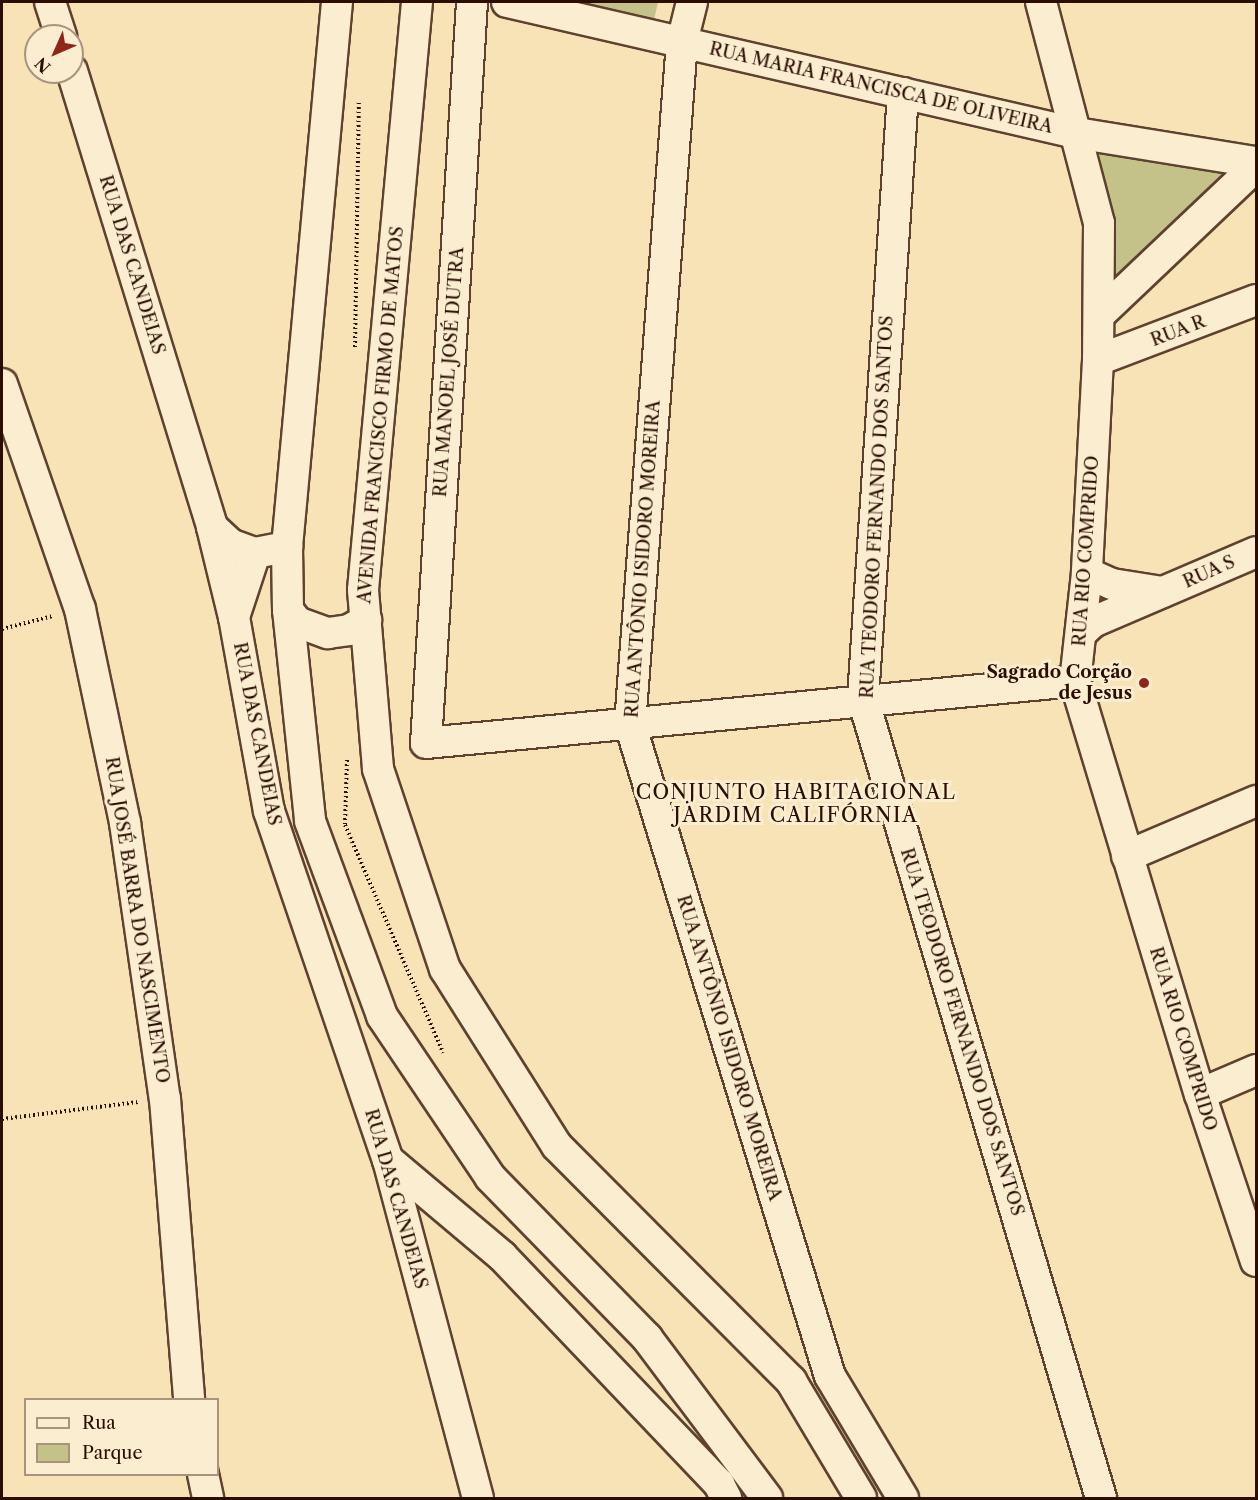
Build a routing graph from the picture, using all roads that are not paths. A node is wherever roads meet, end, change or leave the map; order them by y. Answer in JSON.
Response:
{"nodes":[{"id":1,"x":50,"y":2,"type":"edge"},
{"id":2,"x":337,"y":2,"type":"edge"},
{"id":3,"x":417,"y":2,"type":"edge"},
{"id":4,"x":472,"y":2,"type":"edge"},
{"id":5,"x":507,"y":2,"type":"edge"},
{"id":6,"x":692,"y":2,"type":"edge"},
{"id":7,"x":1041,"y":2,"type":"edge"},
{"id":8,"x":57,"y":24,"type":"edge"},
{"id":9,"x":682,"y":42,"type":"junction"},
{"id":10,"x":76,"y":84,"type":"edge"},
{"id":11,"x":903,"y":93,"type":"junction"},
{"id":12,"x":1076,"y":133,"type":"junction"},
{"id":13,"x":1257,"y":164,"type":"edge"},
{"id":14,"x":1257,"y":300,"type":"edge"},
{"id":15,"x":1099,"y":315,"type":"junction"},
{"id":16,"x":1098,"y":360,"type":"junction"},
{"id":17,"x":2,"y":384,"type":"edge"},
{"id":18,"x":212,"y":527,"type":"junction"},
{"id":19,"x":287,"y":547,"type":"junction"},
{"id":20,"x":1257,"y":552,"type":"edge"},
{"id":21,"x":255,"y":554,"type":"junction"},
{"id":22,"x":1087,"y":573,"type":"junction"},
{"id":23,"x":1162,"y":592,"type":"junction"},
{"id":24,"x":288,"y":610,"type":"junction"},
{"id":25,"x":234,"y":617,"type":"junction"},
{"id":26,"x":366,"y":620,"type":"junction"},
{"id":27,"x":1082,"y":632,"type":"junction"},
{"id":28,"x":1075,"y":681,"type":"junction"},
{"id":29,"x":863,"y":699,"type":"junction"},
{"id":30,"x":630,"y":724,"type":"junction"},
{"id":31,"x":1257,"y":801,"type":"edge"},
{"id":32,"x":1126,"y":856,"type":"junction"},
{"id":33,"x":1257,"y":1070,"type":"edge"},
{"id":34,"x":1200,"y":1094,"type":"junction"},
{"id":35,"x":388,"y":1160,"type":"junction"},
{"id":36,"x":1257,"y":1261,"type":"edge"},
{"id":37,"x":189,"y":1398,"type":"edge"},
{"id":38,"x":203,"y":1476,"type":"edge"},
{"id":39,"x":208,"y":1498,"type":"edge"},
{"id":40,"x":478,"y":1498,"type":"edge"},
{"id":41,"x":726,"y":1498,"type":"edge"},
{"id":42,"x":767,"y":1498,"type":"edge"},
{"id":43,"x":861,"y":1498,"type":"edge"},
{"id":44,"x":903,"y":1498,"type":"edge"},
{"id":45,"x":1101,"y":1498,"type":"edge"}],
"edges":[{"from":1,"to":8,"type":"street"},
{"from":2,"to":19,"type":"street"},
{"from":3,"to":26,"type":"street","name":"AVENIDA FRANCISCO FIRMO DE MATOS"},
{"from":4,"to":30,"type":"street","name":"RUA MANOEL JOSÉ DUTRA"},
{"from":5,"to":9,"type":"street","name":"RUA MARIA FRANCISCA DE OLIVEIRA"},
{"from":6,"to":9,"type":"street","name":"RUA ANTÔNIO ISIDORO MOREIRA"},
{"from":7,"to":12,"type":"street","name":"RUA RIO COMPRIDO"},
{"from":9,"to":11,"type":"street","name":"RUA MARIA FRANCISCA DE OLIVEIRA"},
{"from":9,"to":30,"type":"street","name":"RUA ANTÔNIO ISIDORO MOREIRA"},
{"from":10,"to":18,"type":"street","name":"RUA DAS CANDEIAS"},
{"from":11,"to":12,"type":"street","name":"RUA MARIA FRANCISCA DE OLIVEIRA"},
{"from":11,"to":29,"type":"street","name":"RUA TEODORO FERNANDO DOS SANTOS"},
{"from":12,"to":13,"type":"street","name":"RUA MARIA FRANCISCA DE OLIVEIRA"},
{"from":12,"to":15,"type":"street","name":"RUA RIO COMPRIDO"},
{"from":13,"to":15,"type":"street"},
{"from":14,"to":16,"type":"street","name":"RUA R"},
{"from":15,"to":16,"type":"street","name":"RUA RIO COMPRIDO"},
{"from":16,"to":22,"type":"street","name":"RUA RIO COMPRIDO"},
{"from":17,"to":37,"type":"street","name":"RUA JOSÉ BARRA DO NASCIMENTO"},
{"from":18,"to":21,"type":"street"},
{"from":18,"to":25,"type":"street","name":"RUA DAS CANDEIAS"},
{"from":19,"to":21,"type":"street"},
{"from":19,"to":24,"type":"street"},
{"from":20,"to":23,"type":"street","name":"RUA S"},
{"from":21,"to":25,"type":"street"},
{"from":22,"to":23,"type":"street","name":"RUA S"},
{"from":22,"to":27,"type":"street","name":"RUA RIO COMPRIDO"},
{"from":23,"to":27,"type":"street","name":"RUA S"},
{"from":24,"to":26,"type":"street"},
{"from":24,"to":42,"type":"street"},
{"from":25,"to":35,"type":"street","name":"RUA DAS CANDEIAS"},
{"from":26,"to":43,"type":"street","name":"AVENIDA FRANCISCO FIRMO DE MATOS"},
{"from":27,"to":28,"type":"street","name":"RUA RIO COMPRIDO"},
{"from":28,"to":29,"type":"street"},
{"from":28,"to":32,"type":"street","name":"RUA RIO COMPRIDO"},
{"from":29,"to":30,"type":"street"},
{"from":29,"to":45,"type":"street","name":"RUA TEODORO FERNANDO DOS SANTOS"},
{"from":30,"to":44,"type":"street","name":"RUA ANTÔNIO ISIDORO MOREIRA"},
{"from":31,"to":32,"type":"street"},
{"from":32,"to":34,"type":"street","name":"RUA RIO COMPRIDO"},
{"from":33,"to":34,"type":"street"},
{"from":34,"to":36,"type":"street","name":"RUA RIO COMPRIDO"},
{"from":35,"to":40,"type":"street","name":"RUA DAS CANDEIAS"},
{"from":35,"to":41,"type":"street"},
{"from":38,"to":39,"type":"street"}]}
